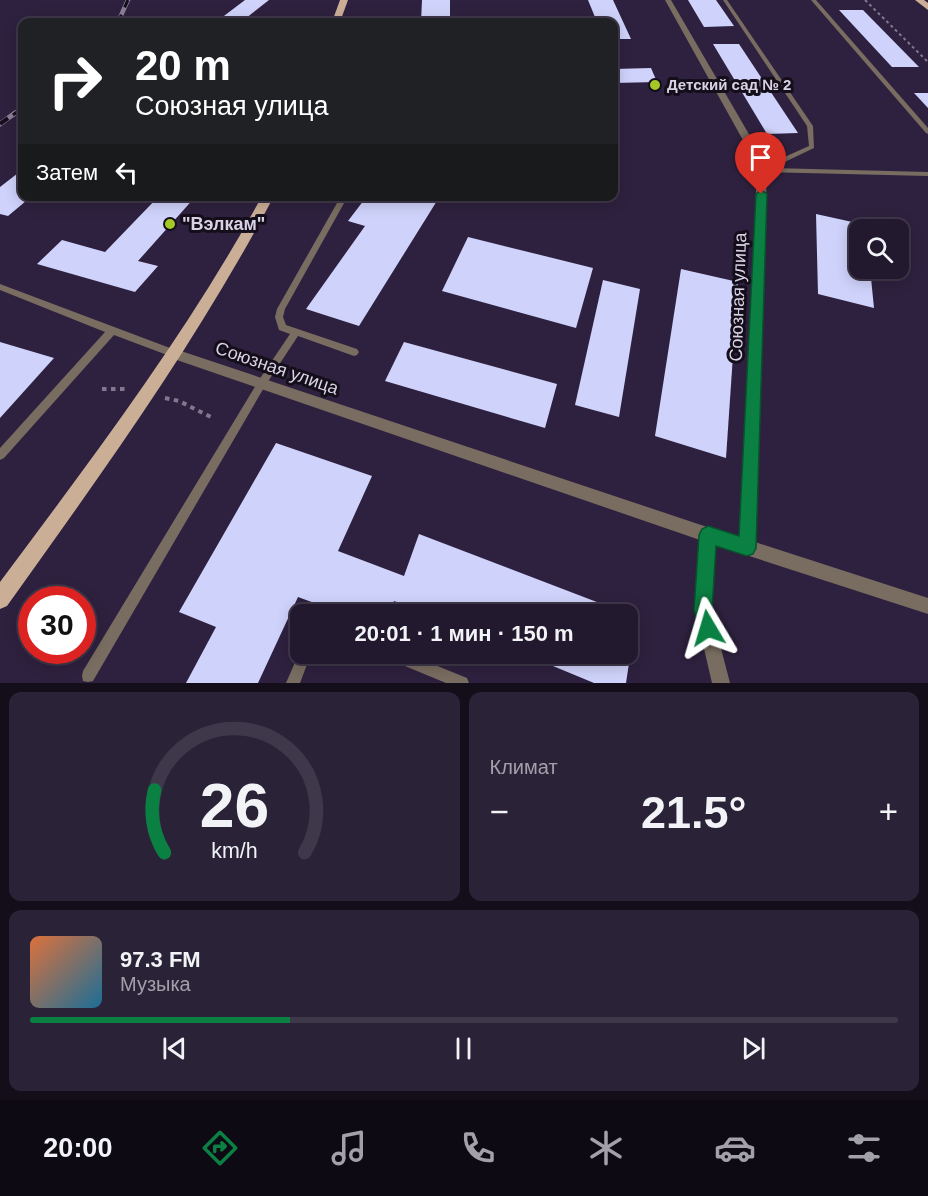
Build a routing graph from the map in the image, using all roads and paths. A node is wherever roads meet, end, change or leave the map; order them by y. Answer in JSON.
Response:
{"nodes":[{"id":1,"x":344,"y":0,"type":"edge"},
{"id":2,"x":668,"y":0,"type":"edge"},
{"id":3,"x":724,"y":0,"type":"edge"},
{"id":4,"x":813,"y":0,"type":"edge"},
{"id":5,"x":865,"y":0,"type":"edge"},
{"id":6,"x":920,"y":0,"type":"edge"},
{"id":7,"x":928,"y":8,"type":"edge"},
{"id":8,"x":337,"y":18,"type":"edge"},
{"id":9,"x":928,"y":62,"type":"edge"},
{"id":10,"x":928,"y":132,"type":"edge"},
{"id":11,"x":762,"y":170,"type":"junction"},
{"id":12,"x":928,"y":174,"type":"edge"},
{"id":13,"x":265,"y":201,"type":"edge"},
{"id":14,"x":342,"y":201,"type":"edge"},
{"id":15,"x":0,"y":286,"type":"edge"},
{"id":16,"x":112,"y":331,"type":"junction"},
{"id":17,"x":296,"y":332,"type":"junction"},
{"id":18,"x":354,"y":352,"type":"dead end"},
{"id":19,"x":175,"y":354,"type":"junction"},
{"id":20,"x":262,"y":383,"type":"junction"},
{"id":21,"x":0,"y":455,"type":"edge"},
{"id":22,"x":708,"y":535,"type":"junction"},
{"id":23,"x":747,"y":548,"type":"junction"},
{"id":24,"x":0,"y":599,"type":"edge"},
{"id":25,"x":928,"y":606,"type":"edge"},
{"id":26,"x":301,"y":664,"type":"edge"},
{"id":27,"x":417,"y":664,"type":"edge"},
{"id":28,"x":88,"y":676,"type":"dead end"},
{"id":29,"x":293,"y":683,"type":"edge"},
{"id":30,"x":462,"y":683,"type":"edge"},
{"id":31,"x":721,"y":683,"type":"edge"}],
"edges":[{"from":1,"to":8,"type":"main road"},
{"from":2,"to":11,"type":"street","name":"Союзная улица"},
{"from":3,"to":11,"type":"lane"},
{"from":4,"to":10,"type":"lane"},
{"from":5,"to":9,"type":"path"},
{"from":6,"to":7,"type":"main road"},
{"from":11,"to":12,"type":"lane"},
{"from":11,"to":23,"type":"street","name":"Союзная улица"},
{"from":13,"to":19,"type":"main road"},
{"from":14,"to":17,"type":"lane"},
{"from":15,"to":16,"type":"lane"},
{"from":16,"to":19,"type":"lane"},
{"from":16,"to":21,"type":"lane"},
{"from":17,"to":18,"type":"lane"},
{"from":17,"to":20,"type":"lane"},
{"from":19,"to":20,"type":"street","name":"Союзная улица"},
{"from":19,"to":24,"type":"main road"},
{"from":20,"to":22,"type":"street","name":"Союзная улица"},
{"from":20,"to":28,"type":"lane"},
{"from":22,"to":23,"type":"street","name":"Союзная улица"},
{"from":22,"to":31,"type":"street"},
{"from":23,"to":25,"type":"street","name":"Союзная улица"},
{"from":26,"to":29,"type":"lane"},
{"from":27,"to":30,"type":"lane"}]}
